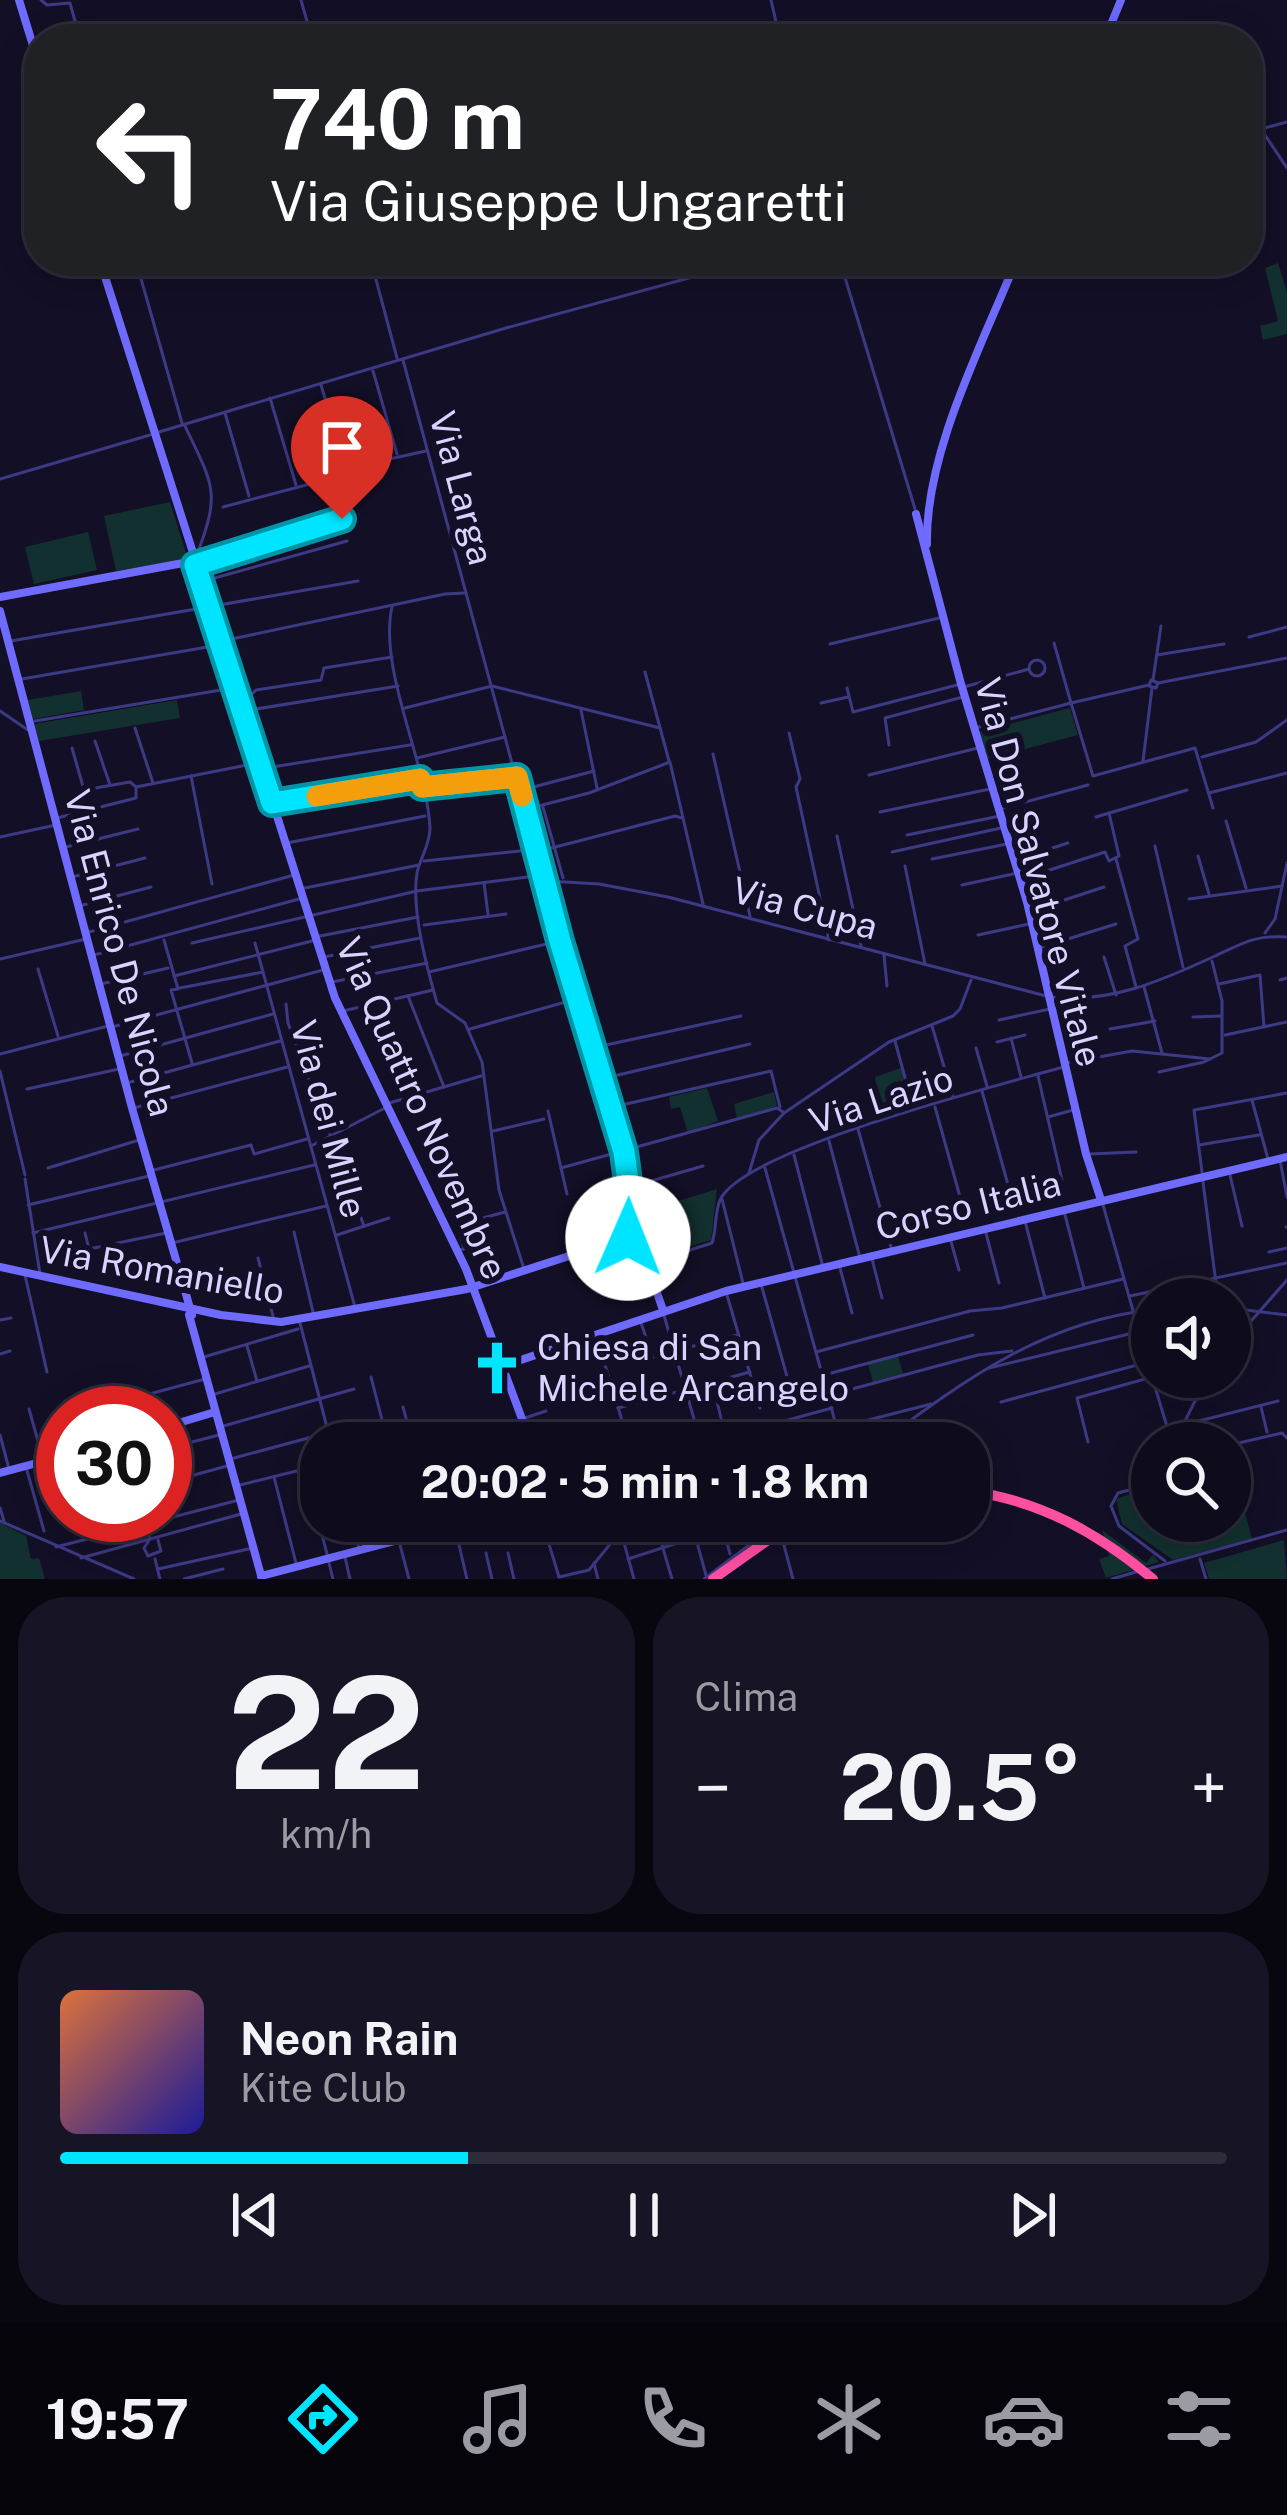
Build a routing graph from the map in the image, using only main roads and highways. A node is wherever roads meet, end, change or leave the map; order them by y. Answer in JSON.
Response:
{"nodes":[{"id":1,"x":990,"y":1498,"type":"edge"},
{"id":2,"x":756,"y":1542,"type":"edge"},
{"id":3,"x":764,"y":1542,"type":"edge"},
{"id":4,"x":706,"y":1578,"type":"edge"},
{"id":5,"x":1149,"y":1579,"type":"edge"}],
"edges":[{"from":1,"to":5,"type":"highway","bridge":true},
{"from":2,"to":4,"type":"highway","bridge":true},
{"from":3,"to":4,"type":"highway","bridge":true}]}
